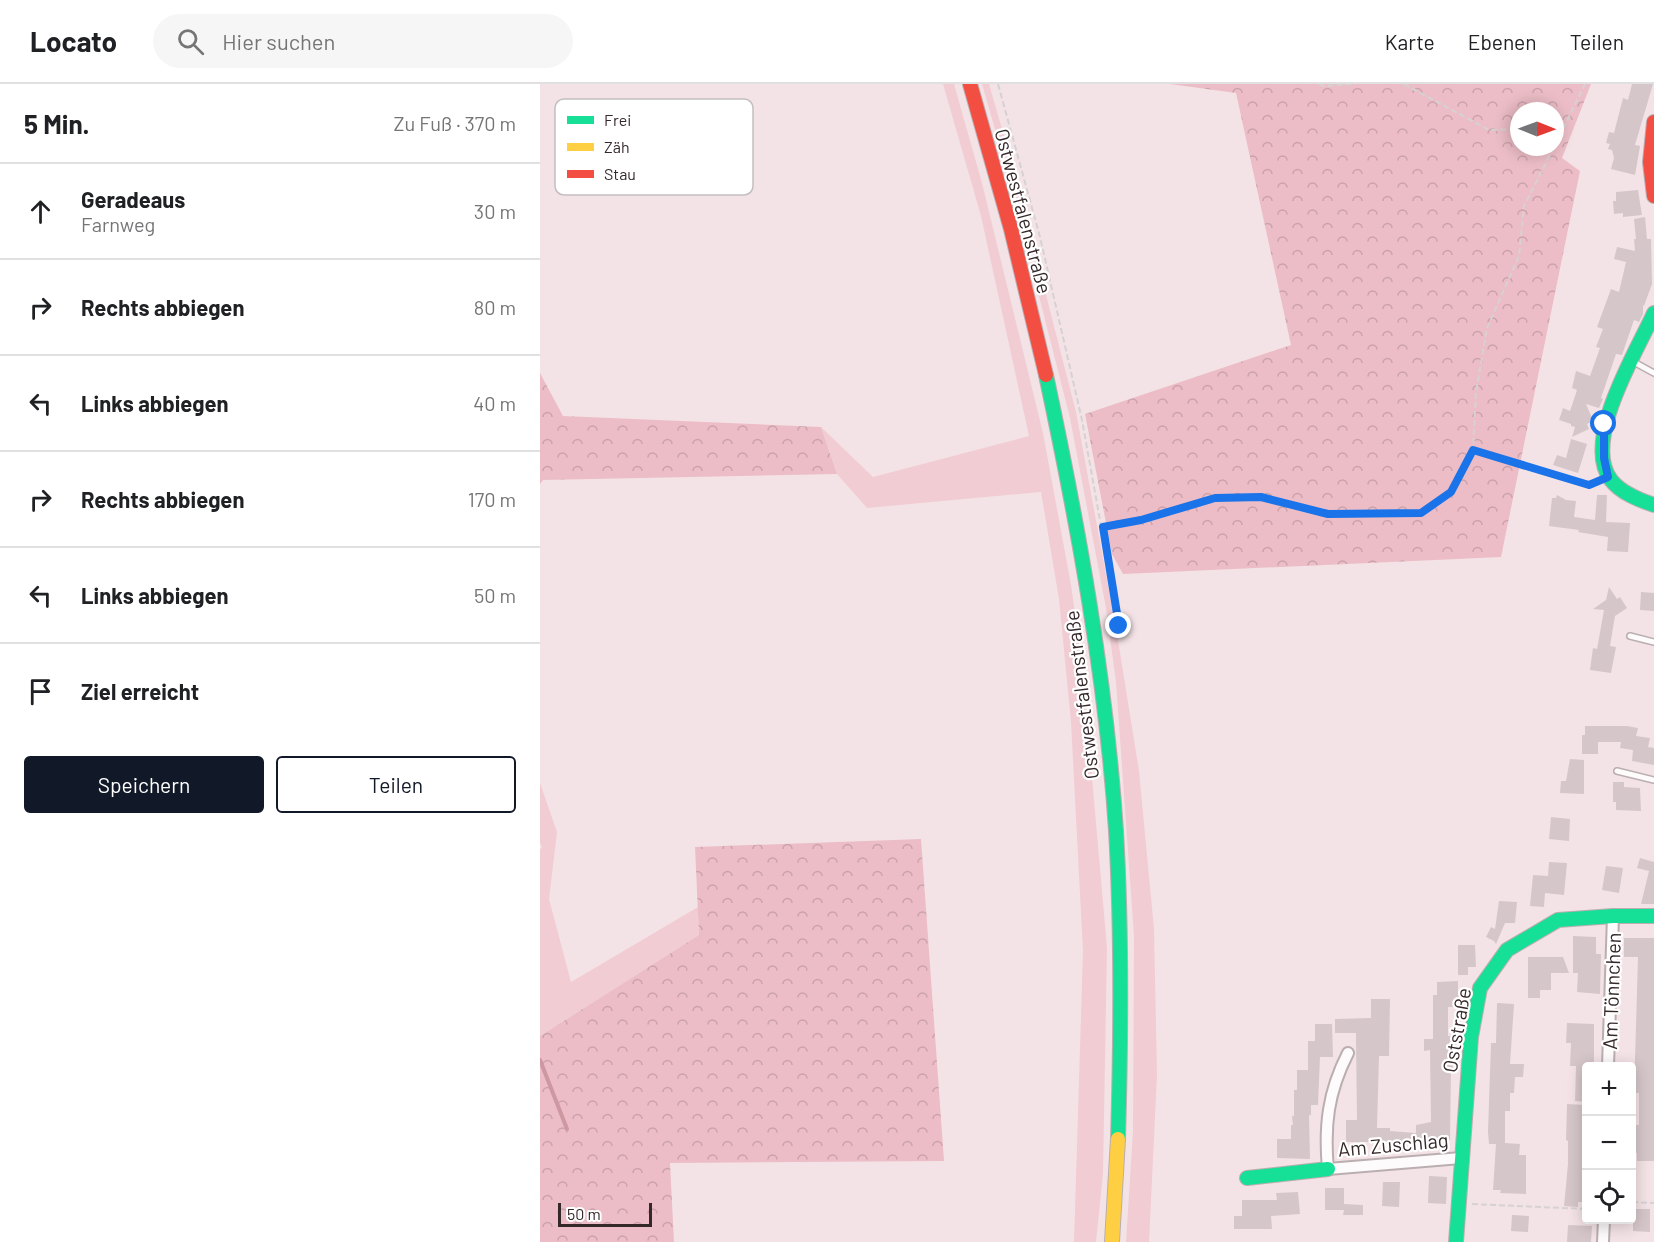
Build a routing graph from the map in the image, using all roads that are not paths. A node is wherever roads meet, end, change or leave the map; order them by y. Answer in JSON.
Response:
{"nodes":[{"id":1,"x":970,"y":84,"type":"edge"},
{"id":2,"x":1654,"y":122,"type":"edge"},
{"id":3,"x":1653,"y":171,"type":"edge"},
{"id":4,"x":1654,"y":196,"type":"edge"},
{"id":5,"x":1654,"y":313,"type":"edge"},
{"id":6,"x":1632,"y":361,"type":"junction"},
{"id":7,"x":1654,"y":373,"type":"edge"},
{"id":8,"x":1654,"y":505,"type":"edge"},
{"id":9,"x":1630,"y":636,"type":"dead end"},
{"id":10,"x":1654,"y":642,"type":"edge"},
{"id":11,"x":1617,"y":771,"type":"dead end"},
{"id":12,"x":1654,"y":780,"type":"edge"},
{"id":13,"x":1613,"y":916,"type":"junction"},
{"id":14,"x":1654,"y":916,"type":"edge"},
{"id":15,"x":1348,"y":1053,"type":"dead end"},
{"id":16,"x":1608,"y":1062,"type":"edge"},
{"id":17,"x":1461,"y":1158,"type":"junction"},
{"id":18,"x":1328,"y":1169,"type":"junction"},
{"id":19,"x":1247,"y":1178,"type":"dead end"},
{"id":20,"x":1604,"y":1224,"type":"edge"},
{"id":21,"x":1112,"y":1242,"type":"edge"},
{"id":22,"x":1456,"y":1242,"type":"edge"},
{"id":23,"x":1603,"y":1242,"type":"edge"}],
"edges":[{"from":1,"to":21,"type":"main road","name":"Ostwestfalenstraße"},
{"from":2,"to":3,"type":"main road"},
{"from":3,"to":4,"type":"main road"},
{"from":5,"to":6,"type":"main road"},
{"from":6,"to":7,"type":"lane"},
{"from":6,"to":8,"type":"main road"},
{"from":9,"to":10,"type":"lane"},
{"from":11,"to":12,"type":"lane"},
{"from":13,"to":14,"type":"main road","name":"Oststraße"},
{"from":13,"to":16,"type":"street","name":"Am Tönnchen"},
{"from":13,"to":17,"type":"main road","name":"Oststraße"},
{"from":15,"to":18,"type":"street","name":"Am Zuschlag"},
{"from":17,"to":18,"type":"street","name":"Am Zuschlag"},
{"from":17,"to":22,"type":"main road","name":"Oststraße"},
{"from":18,"to":19,"type":"main road","name":"Am Zuschlag"},
{"from":20,"to":23,"type":"street"}]}
